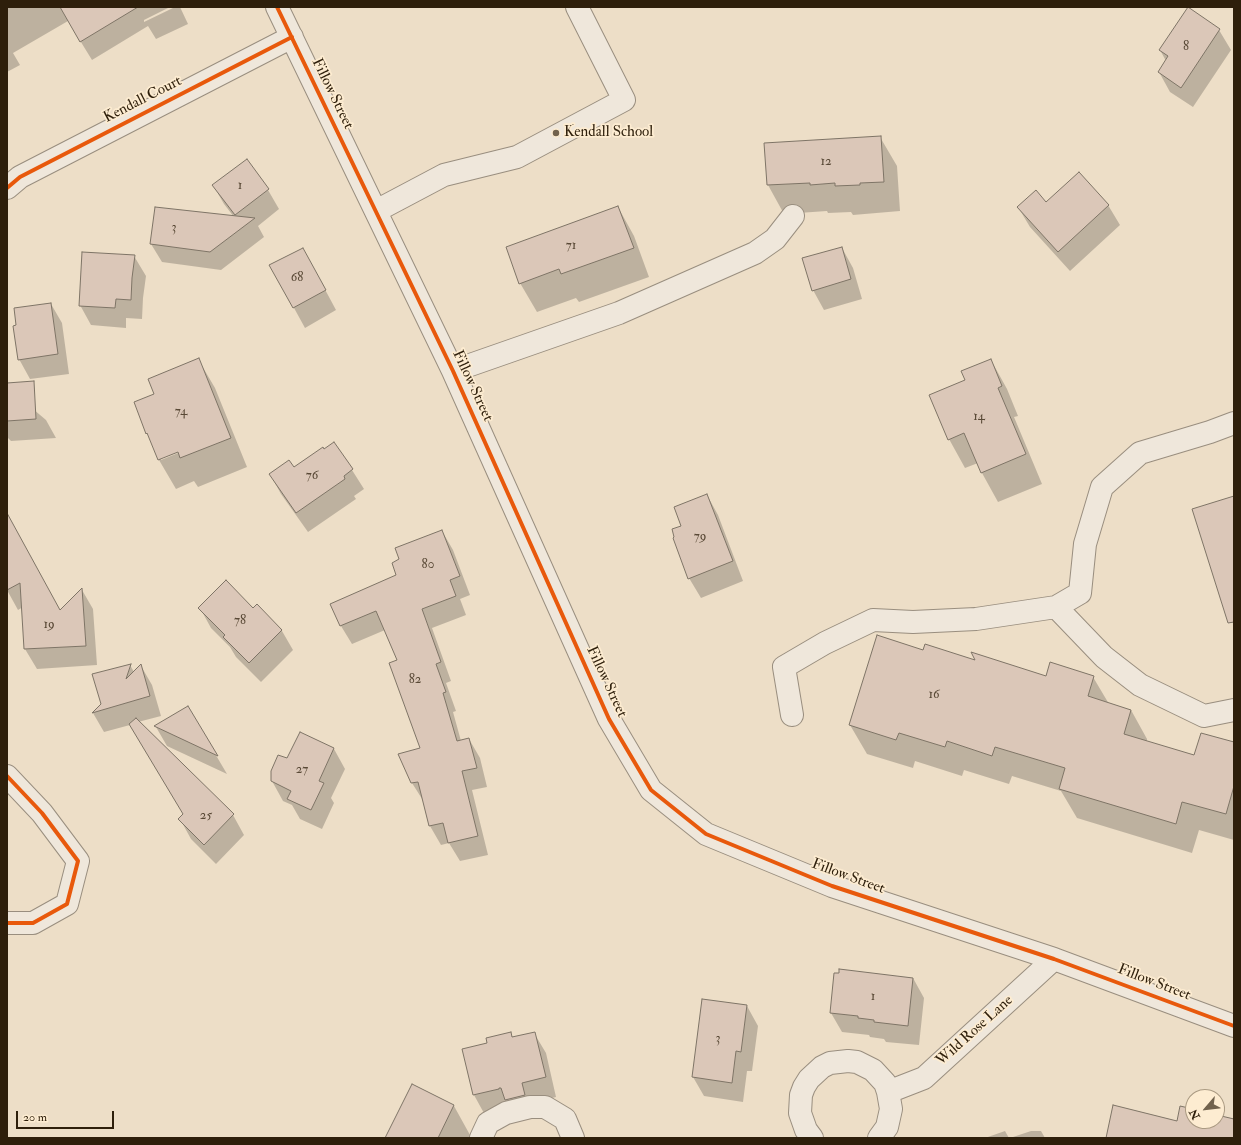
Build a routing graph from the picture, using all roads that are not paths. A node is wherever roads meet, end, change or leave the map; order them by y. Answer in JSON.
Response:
{"nodes":[{"id":1,"x":277,"y":7,"type":"edge"},
{"id":2,"x":577,"y":7,"type":"edge"},
{"id":3,"x":292,"y":37,"type":"junction"},
{"id":4,"x":7,"y":188,"type":"edge"},
{"id":5,"x":376,"y":211,"type":"junction"},
{"id":6,"x":793,"y":216,"type":"dead end"},
{"id":7,"x":453,"y":371,"type":"junction"},
{"id":8,"x":1234,"y":423,"type":"edge"},
{"id":9,"x":1056,"y":607,"type":"junction"},
{"id":10,"x":1234,"y":710,"type":"edge"},
{"id":11,"x":792,"y":716,"type":"dead end"},
{"id":12,"x":7,"y":776,"type":"edge"},
{"id":13,"x":7,"y":923,"type":"edge"},
{"id":14,"x":1054,"y":958,"type":"junction"},
{"id":15,"x":1234,"y":1026,"type":"edge"},
{"id":16,"x":888,"y":1092,"type":"junction"},
{"id":17,"x":481,"y":1138,"type":"edge"},
{"id":18,"x":572,"y":1138,"type":"edge"},
{"id":19,"x":812,"y":1138,"type":"edge"},
{"id":20,"x":878,"y":1138,"type":"edge"}],
"edges":[{"from":1,"to":3,"type":"street","name":"Fillow Street"},
{"from":2,"to":5,"type":"street"},
{"from":3,"to":4,"type":"street","name":"Kendall Court"},
{"from":3,"to":5,"type":"street","name":"Fillow Street"},
{"from":5,"to":7,"type":"street","name":"Fillow Street"},
{"from":6,"to":7,"type":"street"},
{"from":7,"to":14,"type":"street","name":"Fillow Street"},
{"from":8,"to":9,"type":"street"},
{"from":9,"to":10,"type":"street"},
{"from":9,"to":11,"type":"street"},
{"from":12,"to":13,"type":"street"},
{"from":14,"to":15,"type":"street","name":"Fillow Street"},
{"from":14,"to":16,"type":"street","name":"Wild Rose Lane"},
{"from":16,"to":19,"type":"street"},
{"from":16,"to":20,"type":"street"},
{"from":17,"to":18,"type":"street"}]}
